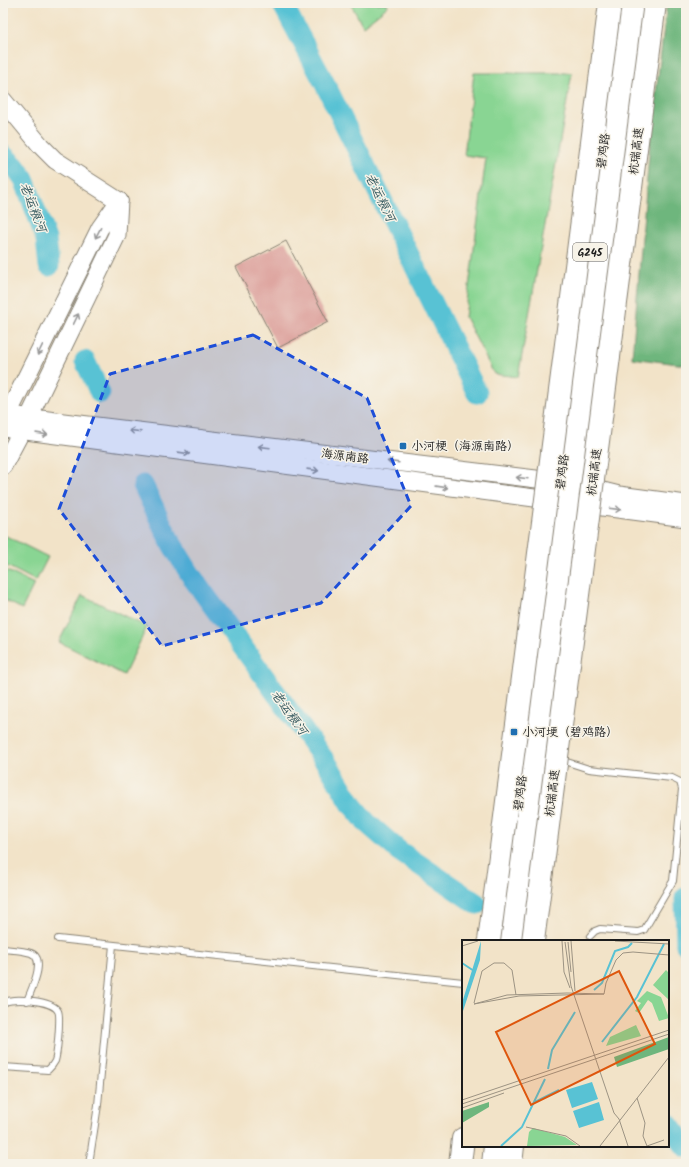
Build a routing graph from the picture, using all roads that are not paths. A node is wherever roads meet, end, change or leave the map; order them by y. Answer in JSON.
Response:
{"nodes":[{"id":1,"x":610,"y":3,"type":"edge"},
{"id":2,"x":622,"y":3,"type":"edge"},
{"id":3,"x":641,"y":3,"type":"edge"},
{"id":4,"x":655,"y":3,"type":"edge"},
{"id":5,"x":3,"y":100,"type":"edge"},
{"id":6,"x":119,"y":201,"type":"junction"},
{"id":7,"x":4,"y":420,"type":"edge"},
{"id":8,"x":25,"y":424,"type":"junction"},
{"id":9,"x":3,"y":466,"type":"edge"},
{"id":10,"x":569,"y":493,"type":"junction"},
{"id":11,"x":686,"y":504,"type":"edge"},
{"id":12,"x":686,"y":518,"type":"edge"},
{"id":13,"x":545,"y":759,"type":"junction"},
{"id":14,"x":590,"y":936,"type":"dead end"},
{"id":15,"x":58,"y":939,"type":"dead end"},
{"id":16,"x":489,"y":940,"type":"edge"},
{"id":17,"x":501,"y":940,"type":"edge"},
{"id":18,"x":522,"y":940,"type":"edge"},
{"id":19,"x":533,"y":940,"type":"edge"},
{"id":20,"x":113,"y":945,"type":"junction"},
{"id":21,"x":3,"y":949,"type":"edge"},
{"id":22,"x":462,"y":982,"type":"edge"},
{"id":23,"x":4,"y":1001,"type":"edge"},
{"id":24,"x":27,"y":1001,"type":"junction"},
{"id":25,"x":3,"y":1067,"type":"edge"},
{"id":26,"x":462,"y":1147,"type":"edge"},
{"id":27,"x":474,"y":1147,"type":"edge"},
{"id":28,"x":495,"y":1147,"type":"edge"},
{"id":29,"x":506,"y":1147,"type":"edge"},
{"id":30,"x":513,"y":1147,"type":"edge"},
{"id":31,"x":89,"y":1164,"type":"edge"},
{"id":32,"x":460,"y":1164,"type":"edge"},
{"id":33,"x":472,"y":1164,"type":"edge"},
{"id":34,"x":493,"y":1164,"type":"edge"},
{"id":35,"x":504,"y":1164,"type":"edge"},
{"id":36,"x":511,"y":1164,"type":"edge"}],
"edges":[{"from":1,"to":16,"type":"highway","bridge":true},
{"from":2,"to":10,"type":"highway","name":"碧鸡路","number":"G245"},
{"from":3,"to":10,"type":"highway","name":"碧鸡路","number":"G245"},
{"from":4,"to":19,"type":"highway","name":"杭瑞高速","bridge":true},
{"from":5,"to":6,"type":"main road"},
{"from":6,"to":7,"type":"main road","one_way":true},
{"from":8,"to":6,"type":"main road","one_way":true},
{"from":7,"to":8,"type":"main road","name":"海源南路"},
{"from":8,"to":9,"type":"main road"},
{"from":8,"to":10,"type":"main road","name":"海源南路"},
{"from":10,"to":11,"type":"main road","name":"海源南路"},
{"from":10,"to":12,"type":"main road","name":"海源南路","one_way":true},
{"from":10,"to":13,"type":"highway","name":"碧鸡路","number":"G245"},
{"from":10,"to":17,"type":"highway","name":"碧鸡路","number":"G245"},
{"from":13,"to":14,"type":"lane"},
{"from":13,"to":18,"type":"highway","name":"碧鸡路","number":"G245"},
{"from":15,"to":20,"type":"lane"},
{"from":20,"to":22,"type":"lane"},
{"from":20,"to":31,"type":"lane"},
{"from":21,"to":24,"type":"lane"},
{"from":23,"to":24,"type":"lane"},
{"from":24,"to":25,"type":"lane"},
{"from":26,"to":32,"type":"highway"},
{"from":27,"to":33,"type":"highway"},
{"from":28,"to":34,"type":"highway"},
{"from":29,"to":35,"type":"highway"},
{"from":30,"to":36,"type":"highway"}]}
